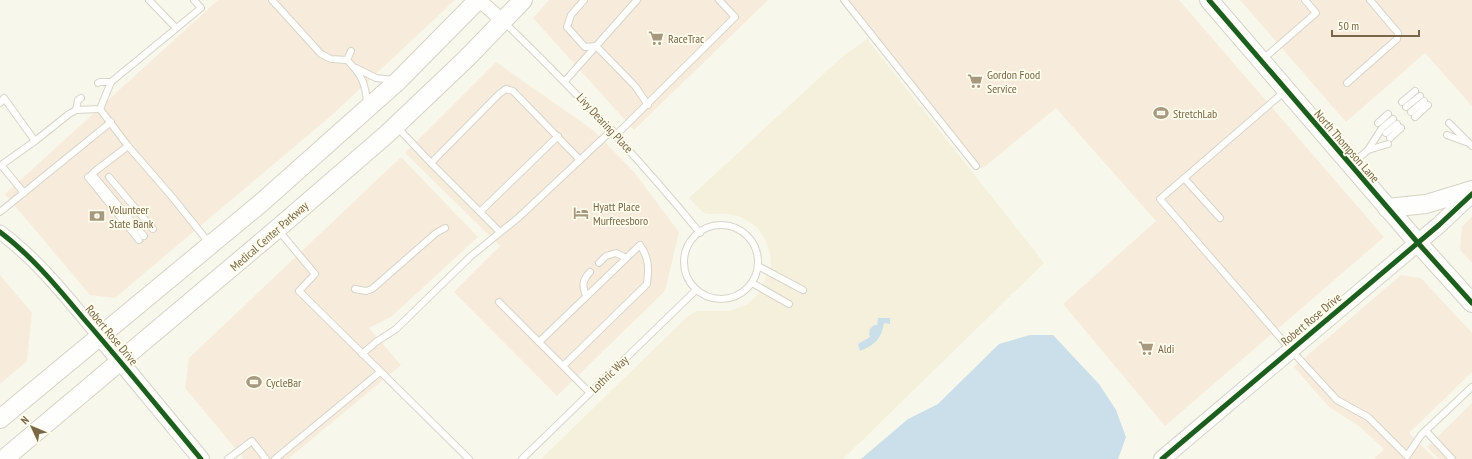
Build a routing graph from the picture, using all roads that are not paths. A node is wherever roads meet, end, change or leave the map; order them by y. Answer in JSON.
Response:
{"nodes":[{"id":1,"x":150,"y":0,"type":"edge"},
{"id":2,"x":194,"y":0,"type":"edge"},
{"id":3,"x":272,"y":0,"type":"edge"},
{"id":4,"x":479,"y":0,"type":"edge"},
{"id":5,"x":523,"y":0,"type":"edge"},
{"id":6,"x":584,"y":0,"type":"edge"},
{"id":7,"x":637,"y":0,"type":"edge"},
{"id":8,"x":719,"y":0,"type":"edge"},
{"id":9,"x":844,"y":0,"type":"edge"},
{"id":10,"x":1208,"y":0,"type":"edge"},
{"id":11,"x":1305,"y":0,"type":"edge"},
{"id":12,"x":1370,"y":0,"type":"edge"},
{"id":13,"x":503,"y":21,"type":"junction"},
{"id":14,"x":176,"y":28,"type":"junction"},
{"id":15,"x":596,"y":46,"type":"junction"},
{"id":16,"x":351,"y":50,"type":"dead end"},
{"id":17,"x":348,"y":60,"type":"junction"},
{"id":18,"x":1261,"y":61,"type":"junction"},
{"id":19,"x":355,"y":68,"type":"junction"},
{"id":20,"x":398,"y":81,"type":"junction"},
{"id":21,"x":565,"y":81,"type":"junction"},
{"id":22,"x":111,"y":82,"type":"junction"},
{"id":23,"x":98,"y":83,"type":"dead end"},
{"id":24,"x":1347,"y":83,"type":"dead end"},
{"id":25,"x":1286,"y":90,"type":"junction"},
{"id":26,"x":1415,"y":91,"type":"dead end"},
{"id":27,"x":81,"y":98,"type":"dead end"},
{"id":28,"x":0,"y":103,"type":"edge"},
{"id":29,"x":648,"y":105,"type":"junction"},
{"id":30,"x":100,"y":108,"type":"junction"},
{"id":31,"x":367,"y":108,"type":"junction"},
{"id":32,"x":76,"y":110,"type":"junction"},
{"id":33,"x":1408,"y":110,"type":"junction"},
{"id":34,"x":1388,"y":114,"type":"dead end"},
{"id":35,"x":111,"y":122,"type":"junction"},
{"id":36,"x":1378,"y":123,"type":"dead end"},
{"id":37,"x":1449,"y":123,"type":"dead end"},
{"id":38,"x":396,"y":126,"type":"junction"},
{"id":39,"x":614,"y":133,"type":"junction"},
{"id":40,"x":1447,"y":135,"type":"dead end"},
{"id":41,"x":558,"y":136,"type":"junction"},
{"id":42,"x":34,"y":141,"type":"junction"},
{"id":43,"x":1470,"y":144,"type":"edge"},
{"id":44,"x":128,"y":146,"type":"junction"},
{"id":45,"x":1368,"y":150,"type":"junction"},
{"id":46,"x":580,"y":160,"type":"junction"},
{"id":47,"x":431,"y":163,"type":"junction"},
{"id":48,"x":1351,"y":165,"type":"junction"},
{"id":49,"x":1,"y":166,"type":"edge"},
{"id":50,"x":976,"y":166,"type":"dead end"},
{"id":51,"x":109,"y":177,"type":"dead end"},
{"id":52,"x":1184,"y":178,"type":"junction"},
{"id":53,"x":1472,"y":190,"type":"edge"},
{"id":54,"x":24,"y":193,"type":"junction"},
{"id":55,"x":1472,"y":194,"type":"edge"},
{"id":56,"x":1387,"y":208,"type":"junction"},
{"id":57,"x":0,"y":212,"type":"edge"},
{"id":58,"x":480,"y":212,"type":"junction"},
{"id":59,"x":1220,"y":218,"type":"dead end"},
{"id":60,"x":445,"y":228,"type":"dead end"},
{"id":61,"x":153,"y":229,"type":"dead end"},
{"id":62,"x":278,"y":229,"type":"junction"},
{"id":63,"x":0,"y":232,"type":"edge"},
{"id":64,"x":500,"y":232,"type":"junction"},
{"id":65,"x":700,"y":233,"type":"junction"},
{"id":66,"x":142,"y":238,"type":"dead end"},
{"id":67,"x":1418,"y":243,"type":"junction"},
{"id":68,"x":210,"y":245,"type":"junction"},
{"id":69,"x":626,"y":258,"type":"junction"},
{"id":70,"x":599,"y":262,"type":"dead end"},
{"id":71,"x":758,"y":266,"type":"junction"},
{"id":72,"x":590,"y":272,"type":"dead end"},
{"id":73,"x":752,"y":283,"type":"junction"},
{"id":74,"x":355,"y":289,"type":"dead end"},
{"id":75,"x":696,"y":290,"type":"junction"},
{"id":76,"x":803,"y":290,"type":"dead end"},
{"id":77,"x":586,"y":296,"type":"junction"},
{"id":78,"x":499,"y":302,"type":"dead end"},
{"id":79,"x":1472,"y":303,"type":"edge"},
{"id":80,"x":789,"y":304,"type":"dead end"},
{"id":81,"x":100,"y":337,"type":"junction"},
{"id":82,"x":539,"y":342,"type":"junction"},
{"id":83,"x":1290,"y":350,"type":"junction"},
{"id":84,"x":362,"y":354,"type":"junction"},
{"id":85,"x":121,"y":362,"type":"junction"},
{"id":86,"x":563,"y":366,"type":"junction"},
{"id":87,"x":380,"y":372,"type":"junction"},
{"id":88,"x":1472,"y":387,"type":"edge"},
{"id":89,"x":590,"y":393,"type":"junction"},
{"id":90,"x":0,"y":419,"type":"edge"},
{"id":91,"x":1426,"y":431,"type":"junction"},
{"id":92,"x":4,"y":459,"type":"edge"},
{"id":93,"x":201,"y":459,"type":"edge"},
{"id":94,"x":228,"y":459,"type":"edge"},
{"id":95,"x":266,"y":459,"type":"edge"},
{"id":96,"x":275,"y":459,"type":"edge"},
{"id":97,"x":469,"y":459,"type":"edge"},
{"id":98,"x":522,"y":459,"type":"edge"},
{"id":99,"x":1162,"y":459,"type":"edge"},
{"id":100,"x":1452,"y":459,"type":"edge"}],
"edges":[{"from":1,"to":14,"type":"lane"},
{"from":2,"to":14,"type":"lane"},
{"from":3,"to":17,"type":"lane"},
{"from":4,"to":13,"type":"street"},
{"from":4,"to":20,"type":"main road"},
{"from":5,"to":13,"type":"main road","name":"Medical Center Parkway"},
{"from":6,"to":15,"type":"lane"},
{"from":7,"to":15,"type":"lane"},
{"from":8,"to":29,"type":"lane"},
{"from":9,"to":50,"type":"lane"},
{"from":10,"to":18,"type":"main road","name":"North Thompson Lane"},
{"from":11,"to":18,"type":"lane"},
{"from":12,"to":24,"type":"lane"},
{"from":13,"to":21,"type":"lane","name":"Livy Dearing Place"},
{"from":13,"to":38,"type":"main road","name":"Medical Center Parkway"},
{"from":14,"to":22,"type":"lane"},
{"from":15,"to":21,"type":"lane"},
{"from":15,"to":29,"type":"lane"},
{"from":16,"to":17,"type":"lane"},
{"from":17,"to":19,"type":"lane"},
{"from":18,"to":25,"type":"main road","name":"North Thompson Lane"},
{"from":19,"to":20,"type":"lane"},
{"from":19,"to":31,"type":"lane"},
{"from":20,"to":31,"type":"main road"},
{"from":21,"to":39,"type":"lane","name":"Livy Dearing Place"},
{"from":22,"to":23,"type":"lane"},
{"from":22,"to":30,"type":"lane"},
{"from":25,"to":48,"type":"main road","name":"North Thompson Lane"},
{"from":25,"to":52,"type":"lane"},
{"from":26,"to":33,"type":"lane"},
{"from":27,"to":32,"type":"lane"},
{"from":28,"to":42,"type":"lane"},
{"from":29,"to":39,"type":"lane"},
{"from":30,"to":32,"type":"lane"},
{"from":30,"to":35,"type":"lane"},
{"from":31,"to":68,"type":"main road"},
{"from":32,"to":42,"type":"lane"},
{"from":33,"to":33,"type":"lane"},
{"from":34,"to":36,"type":"lane"},
{"from":35,"to":44,"type":"lane"},
{"from":35,"to":54,"type":"lane"},
{"from":37,"to":43,"type":"lane"},
{"from":38,"to":47,"type":"lane"},
{"from":38,"to":62,"type":"main road","name":"Medical Center Parkway"},
{"from":39,"to":46,"type":"lane"},
{"from":39,"to":65,"type":"lane","name":"Livy Dearing Place"},
{"from":40,"to":43,"type":"lane"},
{"from":41,"to":46,"type":"lane"},
{"from":41,"to":47,"type":"lane"},
{"from":41,"to":58,"type":"lane"},
{"from":42,"to":49,"type":"lane"},
{"from":44,"to":66,"type":"lane"},
{"from":44,"to":68,"type":"lane"},
{"from":45,"to":45,"type":"lane"},
{"from":45,"to":48,"type":"lane"},
{"from":46,"to":64,"type":"lane"},
{"from":47,"to":58,"type":"lane"},
{"from":48,"to":56,"type":"main road","name":"North Thompson Lane"},
{"from":49,"to":54,"type":"lane"},
{"from":51,"to":61,"type":"lane"},
{"from":52,"to":59,"type":"lane"},
{"from":52,"to":83,"type":"lane"},
{"from":53,"to":56,"type":"main road"},
{"from":54,"to":57,"type":"lane"},
{"from":55,"to":67,"type":"street","name":"Robert Rose Drive"},
{"from":56,"to":67,"type":"main road","name":"North Thompson Lane"},
{"from":58,"to":64,"type":"lane"},
{"from":60,"to":74,"type":"lane"},
{"from":62,"to":84,"type":"lane"},
{"from":62,"to":85,"type":"main road","name":"Medical Center Parkway"},
{"from":63,"to":81,"type":"street","name":"Robert Rose Drive"},
{"from":64,"to":84,"type":"lane"},
{"from":65,"to":71,"type":"lane"},
{"from":65,"to":75,"type":"lane"},
{"from":67,"to":79,"type":"main road","name":"North Thompson Lane"},
{"from":67,"to":83,"type":"street","name":"Robert Rose Drive"},
{"from":68,"to":81,"type":"main road"},
{"from":69,"to":70,"type":"lane"},
{"from":69,"to":77,"type":"lane"},
{"from":69,"to":86,"type":"lane"},
{"from":71,"to":73,"type":"lane"},
{"from":71,"to":76,"type":"lane"},
{"from":72,"to":77,"type":"lane"},
{"from":73,"to":75,"type":"lane"},
{"from":73,"to":80,"type":"lane"},
{"from":75,"to":89,"type":"lane","name":"Lothric Way"},
{"from":77,"to":82,"type":"lane"},
{"from":78,"to":82,"type":"lane"},
{"from":81,"to":85,"type":"street","name":"Robert Rose Drive"},
{"from":81,"to":90,"type":"main road"},
{"from":82,"to":86,"type":"lane"},
{"from":83,"to":91,"type":"lane"},
{"from":83,"to":99,"type":"street","name":"Robert Rose Drive"},
{"from":84,"to":87,"type":"lane"},
{"from":85,"to":92,"type":"main road","name":"Medical Center Parkway"},
{"from":85,"to":93,"type":"street","name":"Robert Rose Drive"},
{"from":86,"to":89,"type":"lane"},
{"from":87,"to":96,"type":"lane"},
{"from":87,"to":97,"type":"lane"},
{"from":88,"to":91,"type":"lane"},
{"from":89,"to":98,"type":"lane","name":"Lothric Way"},
{"from":91,"to":100,"type":"lane"},
{"from":94,"to":95,"type":"lane"}]}
